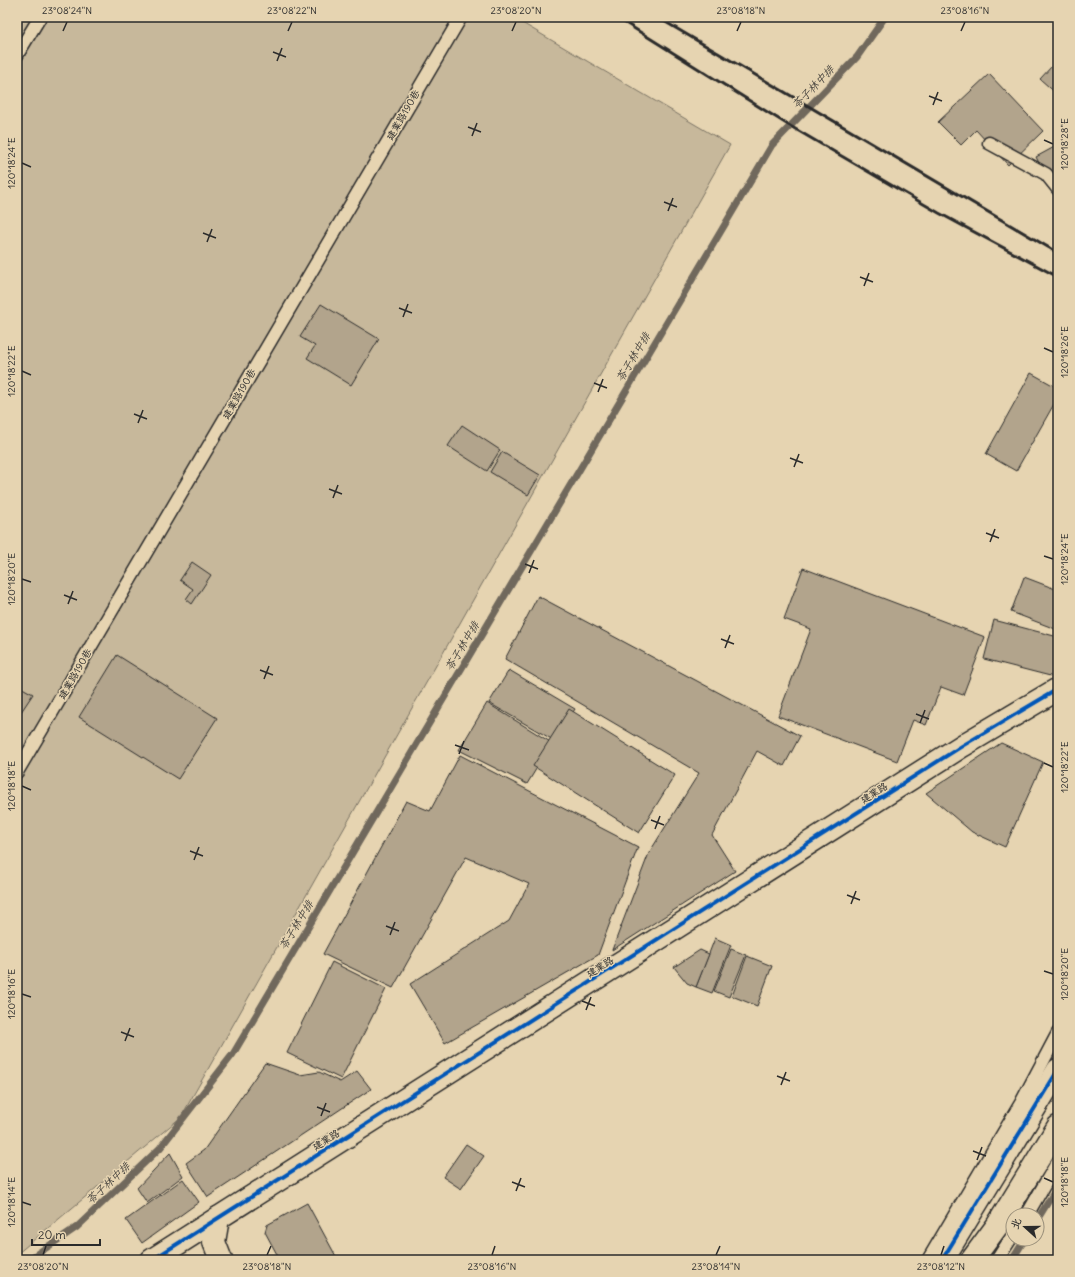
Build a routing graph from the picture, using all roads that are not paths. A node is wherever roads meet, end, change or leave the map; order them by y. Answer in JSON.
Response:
{"nodes":[{"id":1,"x":40,"y":17,"type":"edge"},
{"id":2,"x":461,"y":17,"type":"edge"},
{"id":3,"x":17,"y":55,"type":"edge"},
{"id":4,"x":989,"y":143,"type":"dead end"},
{"id":5,"x":1058,"y":189,"type":"edge"},
{"id":6,"x":1058,"y":689,"type":"edge"},
{"id":7,"x":17,"y":772,"type":"edge"},
{"id":8,"x":1058,"y":1033,"type":"edge"},
{"id":9,"x":1058,"y":1070,"type":"edge"},
{"id":10,"x":1058,"y":1127,"type":"edge"},
{"id":11,"x":1058,"y":1161,"type":"edge"},
{"id":12,"x":1032,"y":1207,"type":"edge"},
{"id":13,"x":218,"y":1218,"type":"junction"},
{"id":14,"x":1006,"y":1247,"type":"edge"},
{"id":15,"x":152,"y":1260,"type":"edge"},
{"id":16,"x":221,"y":1260,"type":"edge"},
{"id":17,"x":928,"y":1260,"type":"edge"},
{"id":18,"x":942,"y":1260,"type":"edge"},
{"id":19,"x":972,"y":1260,"type":"edge"},
{"id":20,"x":997,"y":1260,"type":"edge"}],
"edges":[{"from":1,"to":3,"type":"lane"},
{"from":2,"to":7,"type":"lane","name":"建業路190巷"},
{"from":4,"to":5,"type":"lane"},
{"from":6,"to":13,"type":"street","name":"建業路"},
{"from":8,"to":17,"type":"lane"},
{"from":9,"to":18,"type":"street"},
{"from":10,"to":19,"type":"street"},
{"from":11,"to":12,"type":"lane"},
{"from":13,"to":15,"type":"street","name":"建業路"},
{"from":13,"to":16,"type":"street"},
{"from":14,"to":20,"type":"lane"}]}
